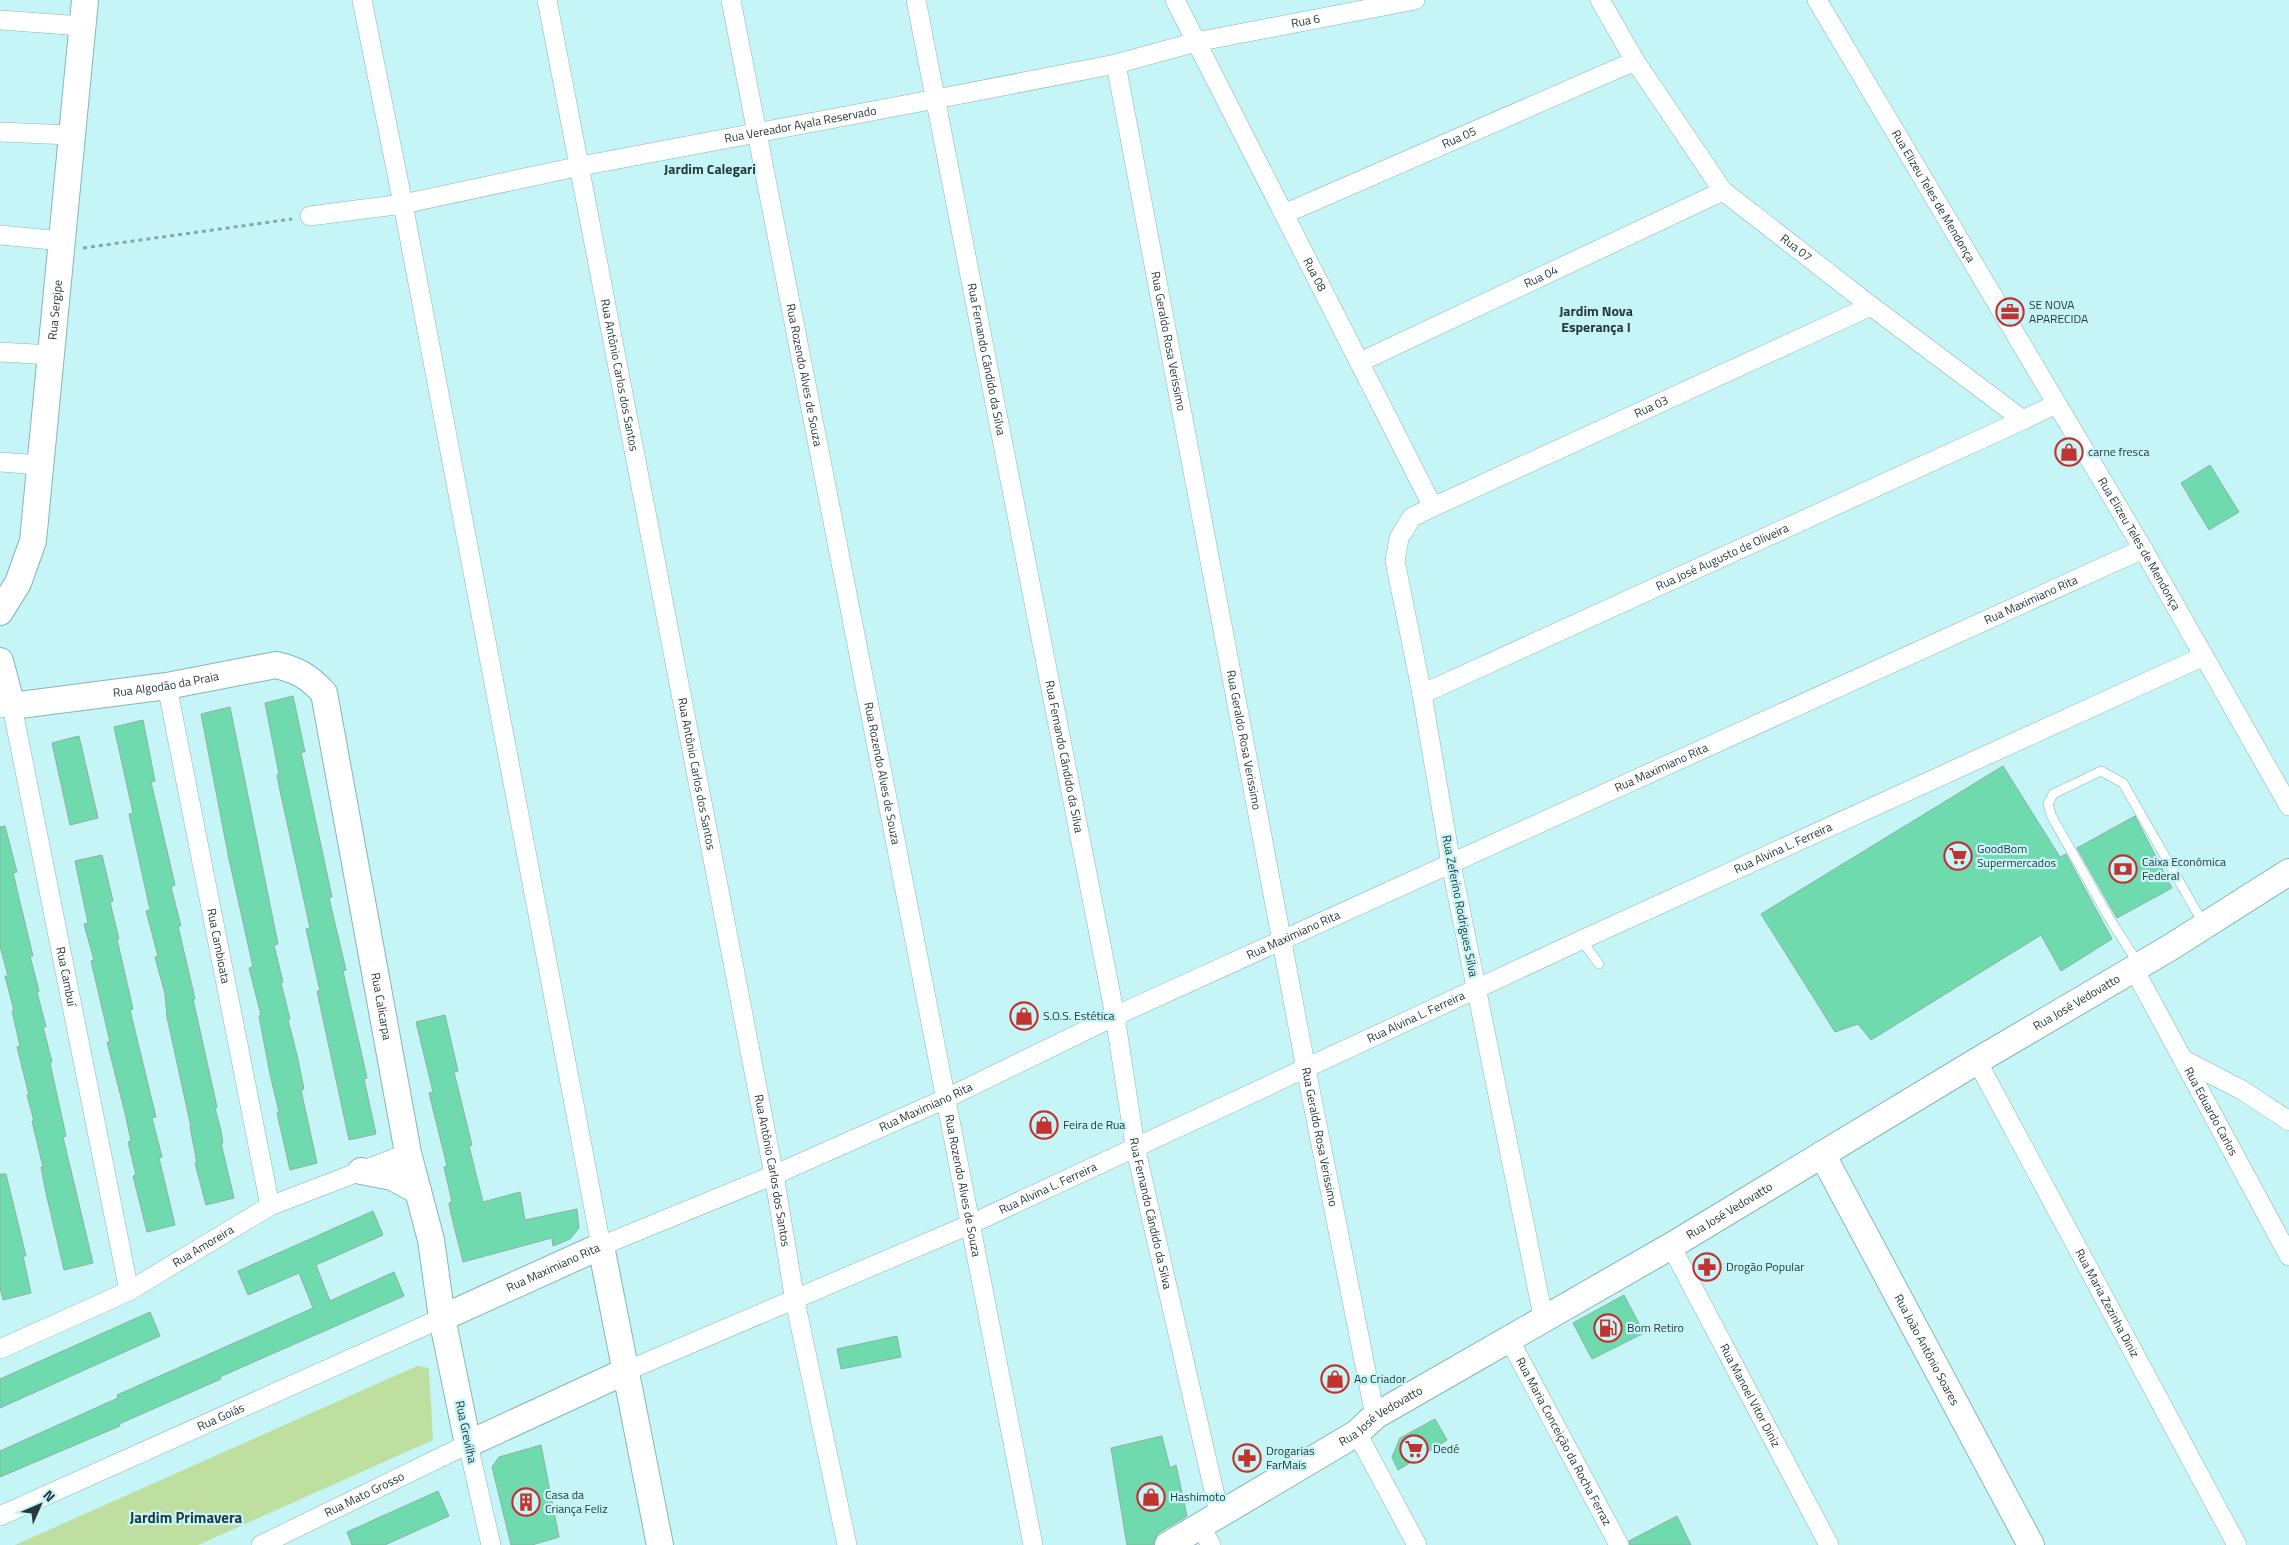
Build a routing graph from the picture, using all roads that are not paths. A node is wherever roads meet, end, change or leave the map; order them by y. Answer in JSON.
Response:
{"nodes":[{"id":1,"x":85,"y":0,"type":"edge"},
{"id":2,"x":362,"y":0,"type":"edge"},
{"id":3,"x":547,"y":0,"type":"edge"},
{"id":4,"x":732,"y":0,"type":"edge"},
{"id":5,"x":916,"y":0,"type":"edge"},
{"id":6,"x":1175,"y":0,"type":"edge"},
{"id":7,"x":1415,"y":0,"type":"edge"},
{"id":8,"x":1600,"y":0,"type":"edge"},
{"id":9,"x":1817,"y":0,"type":"edge"},
{"id":10,"x":0,"y":20,"type":"edge"},
{"id":11,"x":82,"y":26,"type":"junction"},
{"id":12,"x":1196,"y":42,"type":"junction"},
{"id":13,"x":1635,"y":61,"type":"junction"},
{"id":14,"x":1116,"y":64,"type":"junction"},
{"id":15,"x":936,"y":99,"type":"junction"},
{"id":16,"x":0,"y":132,"type":"edge"},
{"id":17,"x":757,"y":132,"type":"junction"},
{"id":18,"x":70,"y":135,"type":"junction"},
{"id":19,"x":581,"y":166,"type":"junction"},
{"id":20,"x":1723,"y":191,"type":"junction"},
{"id":21,"x":403,"y":204,"type":"junction"},
{"id":22,"x":1284,"y":214,"type":"junction"},
{"id":23,"x":310,"y":216,"type":"road end"},
{"id":24,"x":0,"y":235,"type":"edge"},
{"id":25,"x":61,"y":246,"type":"junction"},
{"id":26,"x":1871,"y":306,"type":"junction"},
{"id":27,"x":0,"y":352,"type":"edge"},
{"id":28,"x":52,"y":355,"type":"junction"},
{"id":29,"x":1360,"y":362,"type":"junction"},
{"id":30,"x":2056,"y":404,"type":"junction"},
{"id":31,"x":2023,"y":420,"type":"junction"},
{"id":32,"x":0,"y":462,"type":"edge"},
{"id":33,"x":40,"y":465,"type":"junction"},
{"id":34,"x":1433,"y":507,"type":"junction"},
{"id":35,"x":2143,"y":549,"type":"junction"},
{"id":36,"x":9,"y":582,"type":"edge"},
{"id":37,"x":0,"y":612,"type":"edge"},
{"id":38,"x":2204,"y":656,"type":"junction"},
{"id":39,"x":0,"y":661,"type":"edge"},
{"id":40,"x":167,"y":686,"type":"junction"},
{"id":41,"x":324,"y":693,"type":"joint"},
{"id":42,"x":1422,"y":694,"type":"junction"},
{"id":43,"x":6,"y":707,"type":"edge"},
{"id":44,"x":2289,"y":806,"type":"edge"},
{"id":45,"x":1451,"y":864,"type":"junction"},
{"id":46,"x":2289,"y":872,"type":"edge"},
{"id":47,"x":2205,"y":926,"type":"junction"},
{"id":48,"x":1582,"y":941,"type":"junction"},
{"id":49,"x":1282,"y":942,"type":"junction"},
{"id":50,"x":1599,"y":964,"type":"dead end"},
{"id":51,"x":2137,"y":967,"type":"junction"},
{"id":52,"x":1477,"y":989,"type":"junction"},
{"id":53,"x":1115,"y":1016,"type":"junction"},
{"id":54,"x":1977,"y":1060,"type":"junction"},
{"id":55,"x":2184,"y":1060,"type":"junction"},
{"id":56,"x":1306,"y":1069,"type":"junction"},
{"id":57,"x":945,"y":1099,"type":"junction"},
{"id":58,"x":2289,"y":1121,"type":"edge"},
{"id":59,"x":1135,"y":1146,"type":"junction"},
{"id":60,"x":408,"y":1153,"type":"junction"},
{"id":61,"x":1822,"y":1154,"type":"junction"},
{"id":62,"x":361,"y":1171,"type":"junction"},
{"id":63,"x":774,"y":1175,"type":"junction"},
{"id":64,"x":418,"y":1191,"type":"junction"},
{"id":65,"x":270,"y":1206,"type":"junction"},
{"id":66,"x":971,"y":1224,"type":"junction"},
{"id":67,"x":601,"y":1246,"type":"junction"},
{"id":68,"x":1672,"y":1246,"type":"junction"},
{"id":69,"x":2289,"y":1256,"type":"edge"},
{"id":70,"x":129,"y":1290,"type":"junction"},
{"id":71,"x":795,"y":1301,"type":"junction"},
{"id":72,"x":442,"y":1318,"type":"junction"},
{"id":73,"x":1544,"y":1320,"type":"junction"},
{"id":74,"x":1509,"y":1338,"type":"junction"},
{"id":75,"x":0,"y":1349,"type":"edge"},
{"id":76,"x":624,"y":1372,"type":"junction"},
{"id":77,"x":1366,"y":1424,"type":"junction"},
{"id":78,"x":468,"y":1444,"type":"junction"},
{"id":79,"x":0,"y":1516,"type":"edge"},
{"id":80,"x":1210,"y":1528,"type":"edge"},
{"id":81,"x":261,"y":1545,"type":"edge"},
{"id":82,"x":491,"y":1545,"type":"edge"},
{"id":83,"x":660,"y":1545,"type":"edge"},
{"id":84,"x":847,"y":1545,"type":"edge"},
{"id":85,"x":1033,"y":1545,"type":"edge"},
{"id":86,"x":1168,"y":1545,"type":"edge"},
{"id":87,"x":1417,"y":1545,"type":"edge"},
{"id":88,"x":1619,"y":1545,"type":"edge"},
{"id":89,"x":1829,"y":1545,"type":"edge"},
{"id":90,"x":2031,"y":1545,"type":"edge"},
{"id":91,"x":2237,"y":1545,"type":"edge"}],
"edges":[{"from":1,"to":11,"type":"street","name":"Rua Sergipe"},
{"from":2,"to":21,"type":"street"},
{"from":3,"to":19,"type":"street","name":"Rua Antônio Carlos dos Santos"},
{"from":4,"to":17,"type":"street","name":"Rua Rozendo Alves de Souza"},
{"from":5,"to":15,"type":"street","name":"Rua Fernando Cândido da Silva"},
{"from":6,"to":12,"type":"street","name":"Rua 08"},
{"from":7,"to":12,"type":"street","name":"Rua 6"},
{"from":8,"to":13,"type":"street","name":"Rua 07"},
{"from":9,"to":30,"type":"street","name":"Rua Elizeu Teles de Mendonça"},
{"from":10,"to":11,"type":"street"},
{"from":11,"to":18,"type":"street","name":"Rua Sergipe"},
{"from":12,"to":14,"type":"street","name":"Rua Vereador Ayala Reservado"},
{"from":12,"to":22,"type":"street","name":"Rua 08"},
{"from":13,"to":20,"type":"street","name":"Rua 07"},
{"from":13,"to":22,"type":"street","name":"Rua 05"},
{"from":14,"to":15,"type":"street","name":"Rua Vereador Ayala Reservado"},
{"from":14,"to":49,"type":"street","name":"Rua Geraldo Rosa Verissimo"},
{"from":15,"to":17,"type":"street","name":"Rua Vereador Ayala Reservado"},
{"from":15,"to":53,"type":"street","name":"Rua Fernando Cândido da Silva"},
{"from":16,"to":18,"type":"street"},
{"from":17,"to":19,"type":"street","name":"Rua Vereador Ayala Reservado"},
{"from":17,"to":57,"type":"street","name":"Rua Rozendo Alves de Souza"},
{"from":18,"to":25,"type":"street","name":"Rua Sergipe"},
{"from":19,"to":21,"type":"street","name":"Rua Vereador Ayala Reservado"},
{"from":19,"to":63,"type":"street","name":"Rua Antônio Carlos dos Santos"},
{"from":20,"to":26,"type":"street","name":"Rua 07"},
{"from":20,"to":29,"type":"street","name":"Rua 04"},
{"from":21,"to":23,"type":"street","name":"Rua Vereador Ayala Reservado"},
{"from":21,"to":67,"type":"street"},
{"from":22,"to":29,"type":"street","name":"Rua 08"},
{"from":24,"to":25,"type":"street"},
{"from":25,"to":28,"type":"street","name":"Rua Sergipe"},
{"from":26,"to":31,"type":"street","name":"Rua 07"},
{"from":26,"to":34,"type":"street","name":"Rua 03"},
{"from":27,"to":28,"type":"street"},
{"from":28,"to":33,"type":"street","name":"Rua Sergipe"},
{"from":29,"to":34,"type":"street","name":"Rua 08"},
{"from":30,"to":31,"type":"street"},
{"from":30,"to":35,"type":"street","name":"Rua Elizeu Teles de Mendonça"},
{"from":31,"to":42,"type":"street","name":"Rua José Augusto de Oliveira"},
{"from":32,"to":33,"type":"street"},
{"from":33,"to":36,"type":"street","name":"Rua Sergipe"},
{"from":34,"to":42,"type":"street","name":"Rua Zeferino Rodrigues Silva"},
{"from":35,"to":38,"type":"street","name":"Rua Elizeu Teles de Mendonça"},
{"from":35,"to":45,"type":"street","name":"Rua Maximiano Rita"},
{"from":36,"to":37,"type":"street","name":"Rua Sergipe"},
{"from":38,"to":44,"type":"street","name":"Rua Elizeu Teles de Mendonça"},
{"from":38,"to":48,"type":"street","name":"Rua Alvina L. Ferreira"},
{"from":39,"to":43,"type":"street","name":"Rua Cambuí"},
{"from":40,"to":41,"type":"street","name":"Rua Algodão da Praia"},
{"from":40,"to":43,"type":"street","name":"Rua Algodão da Praia"},
{"from":40,"to":65,"type":"street","name":"Rua Cambioata"},
{"from":41,"to":60,"type":"street","name":"Rua Calicarpa"},
{"from":42,"to":45,"type":"street","name":"Rua Zeferino Rodrigues Silva"},
{"from":43,"to":70,"type":"street","name":"Rua Cambuí"},
{"from":45,"to":49,"type":"street","name":"Rua Maximiano Rita"},
{"from":45,"to":52,"type":"street","name":"Rua Zeferino Rodrigues Silva"},
{"from":46,"to":47,"type":"street","name":"Rua José Vedovatto"},
{"from":47,"to":51,"type":"street","name":"Rua José Vedovatto"},
{"from":47,"to":51,"type":"lane"},
{"from":48,"to":50,"type":"lane"},
{"from":48,"to":52,"type":"street","name":"Rua Alvina L. Ferreira"},
{"from":49,"to":53,"type":"street","name":"Rua Maximiano Rita"},
{"from":49,"to":56,"type":"street","name":"Rua Geraldo Rosa Verissimo"},
{"from":51,"to":54,"type":"street","name":"Rua José Vedovatto"},
{"from":51,"to":55,"type":"street","name":"Rua Eduardo Carlos"},
{"from":52,"to":56,"type":"street","name":"Rua Alvina L. Ferreira"},
{"from":52,"to":73,"type":"street","name":"Rua Zeferino Rodrigues Silva"},
{"from":53,"to":57,"type":"street","name":"Rua Maximiano Rita"},
{"from":53,"to":59,"type":"street","name":"Rua Fernando Cândido da Silva"},
{"from":54,"to":61,"type":"street","name":"Rua José Vedovatto"},
{"from":54,"to":91,"type":"street","name":"Rua Maria Zezinha Diniz"},
{"from":55,"to":58,"type":"street"},
{"from":55,"to":69,"type":"street","name":"Rua Eduardo Carlos"},
{"from":56,"to":59,"type":"street","name":"Rua Alvina L. Ferreira"},
{"from":56,"to":77,"type":"street","name":"Rua Geraldo Rosa Verissimo"},
{"from":57,"to":63,"type":"street","name":"Rua Maximiano Rita"},
{"from":57,"to":66,"type":"street","name":"Rua Rozendo Alves de Souza"},
{"from":59,"to":66,"type":"street","name":"Rua Alvina L. Ferreira"},
{"from":59,"to":80,"type":"street","name":"Rua Fernando Cândido da Silva"},
{"from":60,"to":62,"type":"street","name":"Rua Amoreira"},
{"from":60,"to":64,"type":"street","name":"Rua Calicarpa"},
{"from":61,"to":68,"type":"street","name":"Rua José Vedovatto"},
{"from":61,"to":90,"type":"street","name":"Rua João Antônio Soares"},
{"from":62,"to":64,"type":"street"},
{"from":62,"to":65,"type":"street","name":"Rua Amoreira"},
{"from":63,"to":67,"type":"street","name":"Rua Maximiano Rita"},
{"from":63,"to":71,"type":"street","name":"Rua Antônio Carlos dos Santos"},
{"from":64,"to":72,"type":"street","name":"Rua Calicarpa"},
{"from":65,"to":70,"type":"street","name":"Rua Amoreira"},
{"from":66,"to":71,"type":"street","name":"Rua Alvina L. Ferreira"},
{"from":66,"to":85,"type":"street","name":"Rua Rozendo Alves de Souza"},
{"from":67,"to":72,"type":"street","name":"Rua Maximiano Rita"},
{"from":67,"to":76,"type":"street"},
{"from":68,"to":73,"type":"street","name":"Rua José Vedovatto"},
{"from":68,"to":89,"type":"street","name":"Rua Manoel Vitor Diniz"},
{"from":70,"to":75,"type":"street","name":"Rua Amoreira"},
{"from":71,"to":76,"type":"street","name":"Rua Alvina L. Ferreira"},
{"from":71,"to":84,"type":"street","name":"Rua Antônio Carlos dos Santos"},
{"from":72,"to":78,"type":"street","name":"Rua Grevilha"},
{"from":72,"to":79,"type":"street","name":"Rua Goiás"},
{"from":73,"to":74,"type":"street","name":"Rua José Vedovatto"},
{"from":74,"to":77,"type":"street","name":"Rua José Vedovatto"},
{"from":74,"to":88,"type":"street","name":"Rua Maria Conceição da Rocha Ferraz"},
{"from":76,"to":78,"type":"street"},
{"from":76,"to":83,"type":"street"},
{"from":77,"to":80,"type":"street","name":"Rua José Vedovatto"},
{"from":77,"to":87,"type":"street","name":"Rua Geraldo Rosa Verissimo"},
{"from":78,"to":81,"type":"street","name":"Rua Mato Grosso"},
{"from":78,"to":82,"type":"street","name":"Rua Grevilha"},
{"from":80,"to":86,"type":"street","name":"Rua José Vedovatto"}]}
